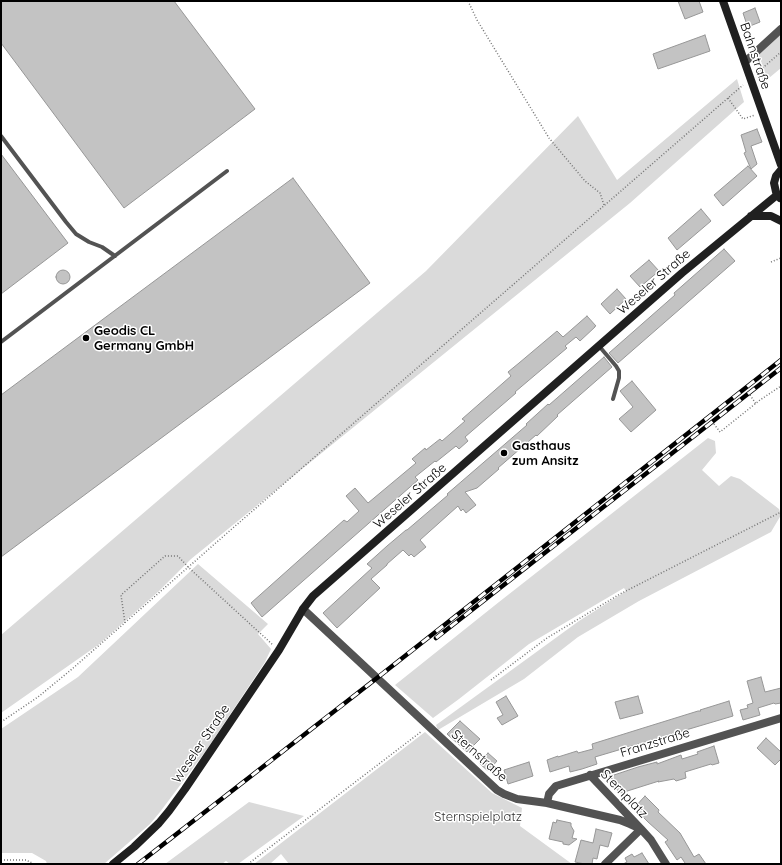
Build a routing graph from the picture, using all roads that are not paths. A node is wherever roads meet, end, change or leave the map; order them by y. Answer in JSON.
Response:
{"nodes":[{"id":1,"x":723,"y":1,"type":"edge"},
{"id":2,"x":781,"y":29,"type":"edge"},
{"id":3,"x":745,"y":62,"type":"junction"},
{"id":4,"x":1,"y":136,"type":"edge"},
{"id":5,"x":781,"y":165,"type":"edge"},
{"id":6,"x":781,"y":170,"type":"edge"},
{"id":7,"x":227,"y":171,"type":"dead end"},
{"id":8,"x":779,"y":196,"type":"edge"},
{"id":9,"x":751,"y":216,"type":"junction"},
{"id":10,"x":781,"y":220,"type":"edge"},
{"id":11,"x":115,"y":256,"type":"junction"},
{"id":12,"x":1,"y":342,"type":"edge"},
{"id":13,"x":599,"y":346,"type":"junction"},
{"id":14,"x":613,"y":399,"type":"dead end"},
{"id":15,"x":304,"y":609,"type":"junction"},
{"id":16,"x":781,"y":718,"type":"edge"},
{"id":17,"x":590,"y":775,"type":"junction"},
{"id":18,"x":547,"y":803,"type":"junction"},
{"id":19,"x":641,"y":829,"type":"junction"},
{"id":20,"x":114,"y":864,"type":"edge"},
{"id":21,"x":605,"y":864,"type":"edge"},
{"id":22,"x":666,"y":864,"type":"edge"}],
"edges":[{"from":1,"to":3,"type":"main road","name":"Bahnstraße"},
{"from":2,"to":3,"type":"street"},
{"from":3,"to":5,"type":"main road","name":"Bahnstraße"},
{"from":4,"to":11,"type":"lane"},
{"from":6,"to":8,"type":"main road"},
{"from":7,"to":11,"type":"lane"},
{"from":8,"to":9,"type":"main road","name":"Weseler Straße"},
{"from":9,"to":10,"type":"main road"},
{"from":9,"to":13,"type":"main road","name":"Weseler Straße"},
{"from":11,"to":12,"type":"lane"},
{"from":13,"to":14,"type":"lane"},
{"from":13,"to":15,"type":"main road","name":"Weseler Straße"},
{"from":15,"to":18,"type":"street","name":"Sternstraße"},
{"from":15,"to":20,"type":"main road","name":"Weseler Straße"},
{"from":16,"to":17,"type":"street","name":"Franzstraße"},
{"from":17,"to":18,"type":"street","name":"Franzstraße"},
{"from":17,"to":19,"type":"street","name":"Sternplatz"},
{"from":18,"to":19,"type":"street","name":"Sternstraße"},
{"from":19,"to":21,"type":"street"},
{"from":19,"to":22,"type":"street","name":"Sternstraße"}]}
